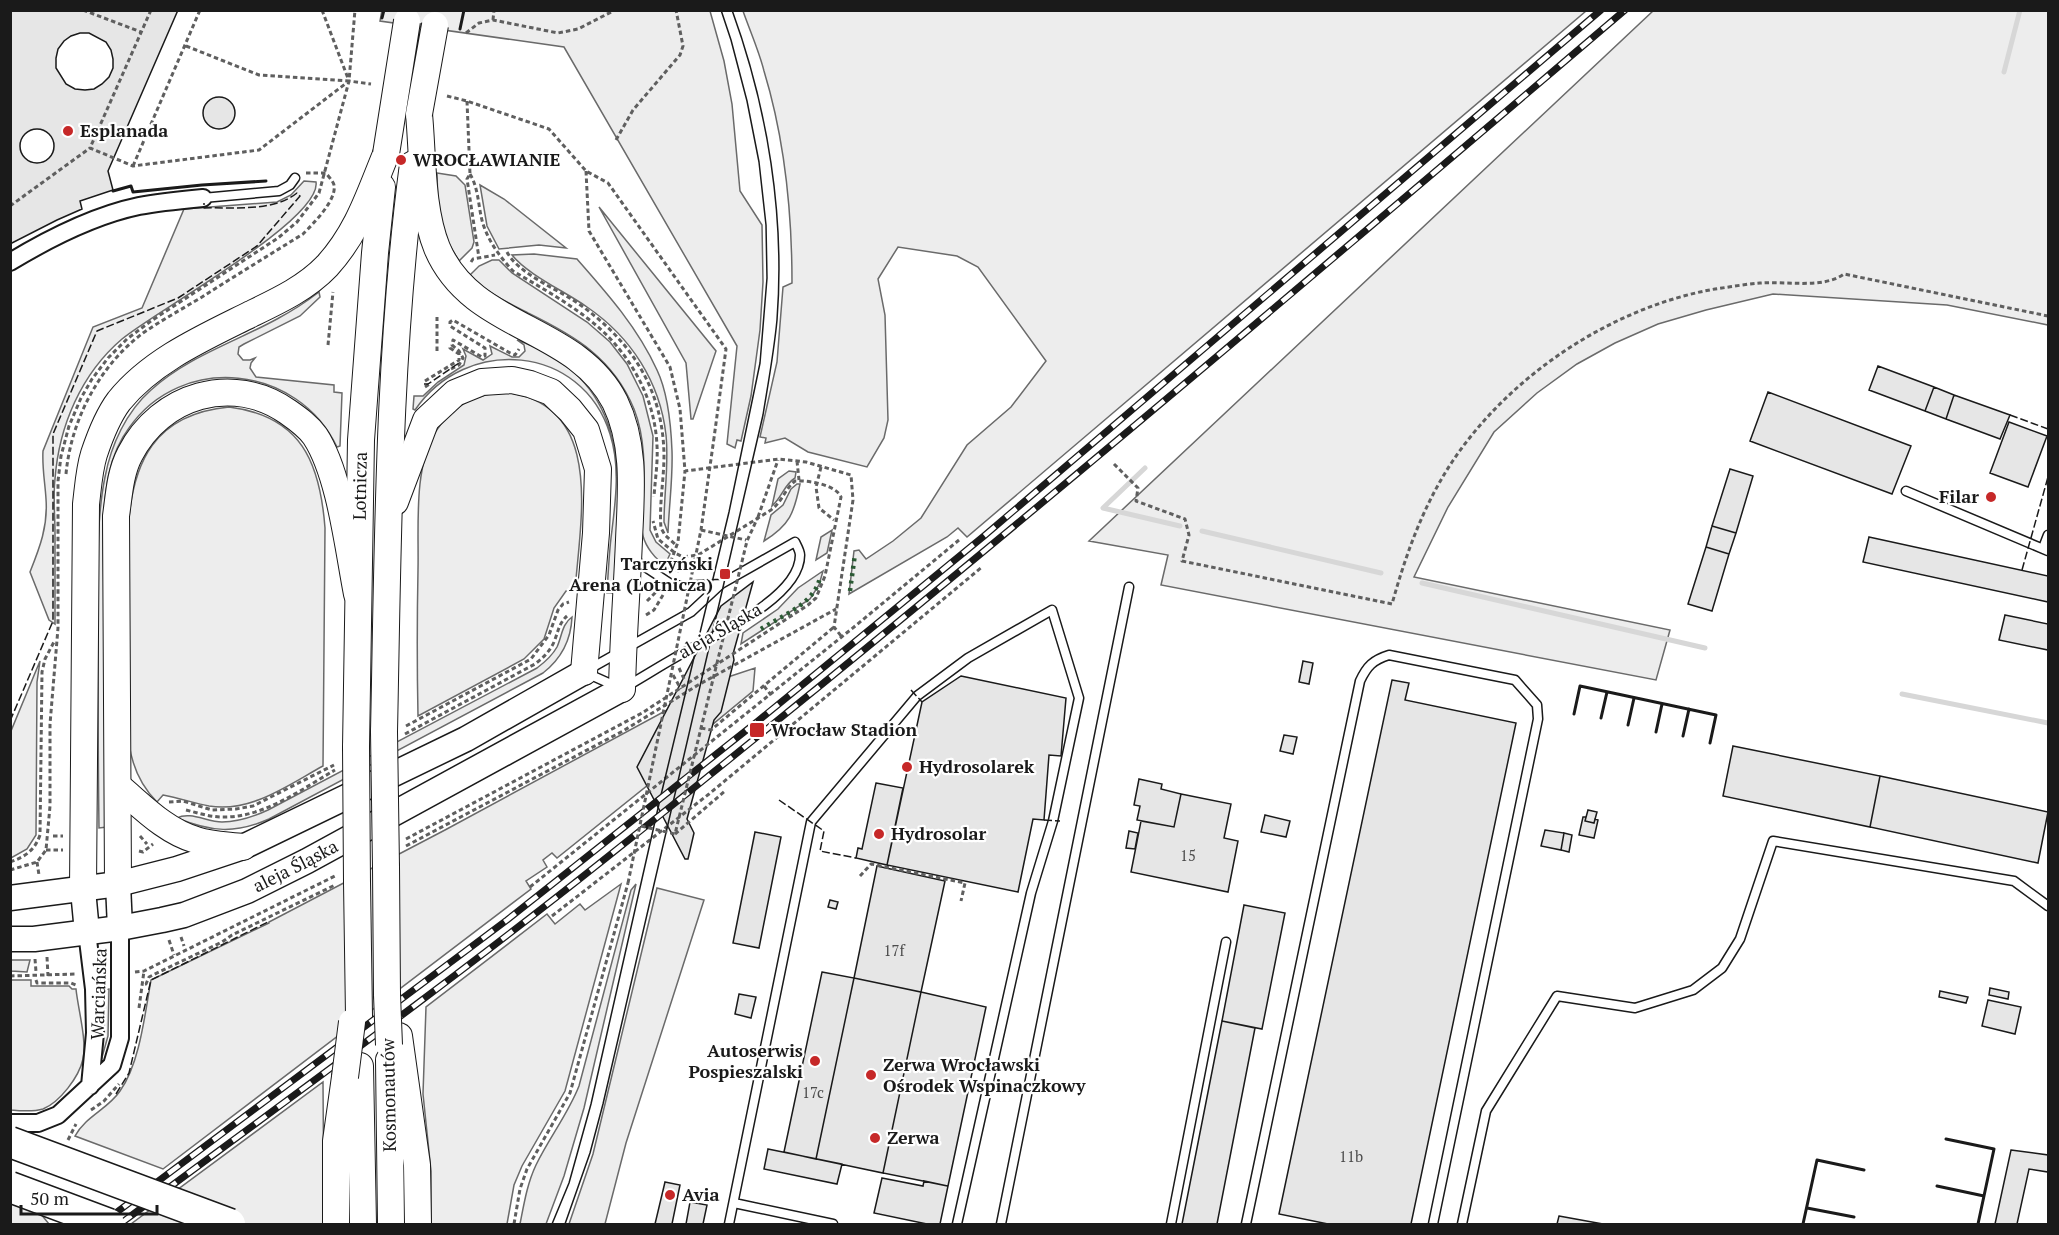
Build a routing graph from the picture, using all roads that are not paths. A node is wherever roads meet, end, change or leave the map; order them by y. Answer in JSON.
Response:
{"nodes":[{"id":1,"x":408,"y":16,"type":"edge"},
{"id":2,"x":437,"y":18,"type":"edge"},
{"id":3,"x":419,"y":114,"type":"junction"},
{"id":4,"x":384,"y":163,"type":"junction"},
{"id":5,"x":295,"y":178,"type":"road end"},
{"id":6,"x":203,"y":198,"type":"joint"},
{"id":7,"x":10,"y":262,"type":"edge"},
{"id":8,"x":1906,"y":491,"type":"dead end"},
{"id":9,"x":388,"y":522,"type":"junction"},
{"id":10,"x":2049,"y":535,"type":"edge"},
{"id":11,"x":2046,"y":549,"type":"edge"},
{"id":12,"x":628,"y":555,"type":"junction"},
{"id":13,"x":721,"y":584,"type":"junction"},
{"id":14,"x":1129,"y":587,"type":"dead end"},
{"id":15,"x":357,"y":594,"type":"junction"},
{"id":16,"x":623,"y":651,"type":"junction"},
{"id":17,"x":584,"y":672,"type":"junction"},
{"id":18,"x":622,"y":689,"type":"junction"},
{"id":19,"x":118,"y":786,"type":"junction"},
{"id":20,"x":243,"y":847,"type":"junction"},
{"id":21,"x":118,"y":884,"type":"junction"},
{"id":22,"x":83,"y":890,"type":"junction"},
{"id":23,"x":10,"y":898,"type":"edge"},
{"id":24,"x":2049,"y":906,"type":"edge"},
{"id":25,"x":120,"y":928,"type":"junction"},
{"id":26,"x":87,"y":932,"type":"junction"},
{"id":27,"x":10,"y":939,"type":"edge"},
{"id":28,"x":1226,"y":942,"type":"dead end"},
{"id":29,"x":359,"y":966,"type":"joint"},
{"id":30,"x":394,"y":1040,"type":"junction"},
{"id":31,"x":353,"y":1071,"type":"junction"},
{"id":32,"x":90,"y":1086,"type":"junction"},
{"id":33,"x":10,"y":1123,"type":"edge"},
{"id":34,"x":10,"y":1142,"type":"edge"},
{"id":35,"x":10,"y":1187,"type":"edge"},
{"id":36,"x":734,"y":1203,"type":"junction"},
{"id":37,"x":109,"y":1224,"type":"edge"},
{"id":38,"x":230,"y":1224,"type":"edge"},
{"id":39,"x":336,"y":1224,"type":"edge"},
{"id":40,"x":363,"y":1224,"type":"edge"},
{"id":41,"x":391,"y":1224,"type":"edge"},
{"id":42,"x":418,"y":1224,"type":"edge"},
{"id":43,"x":729,"y":1224,"type":"edge"},
{"id":44,"x":833,"y":1224,"type":"edge"},
{"id":45,"x":957,"y":1224,"type":"edge"},
{"id":46,"x":1001,"y":1224,"type":"edge"},
{"id":47,"x":1171,"y":1224,"type":"edge"},
{"id":48,"x":1246,"y":1224,"type":"edge"},
{"id":49,"x":1433,"y":1224,"type":"edge"},
{"id":50,"x":1462,"y":1224,"type":"edge"}],
"edges":[{"from":1,"to":4,"type":"main road","name":"Lotnicza","bridge":true},
{"from":2,"to":3,"type":"main road","name":"Lotnicza","bridge":true},
{"from":3,"to":9,"type":"main road","name":"Lotnicza"},
{"from":3,"to":12,"type":"main road"},
{"from":4,"to":15,"type":"main road","name":"Lotnicza"},
{"from":4,"to":22,"type":"main road"},
{"from":5,"to":6,"type":"lane"},
{"from":6,"to":7,"type":"street"},
{"from":8,"to":11,"type":"lane"},
{"from":9,"to":17,"type":"main road"},
{"from":9,"to":30,"type":"main road","name":"Lotnicza","bridge":true},
{"from":10,"to":11,"type":"lane"},
{"from":12,"to":13,"type":"lane"},
{"from":12,"to":16,"type":"main road"},
{"from":13,"to":16,"type":"lane","name":"aleja Śląska"},
{"from":13,"to":18,"type":"lane","name":"aleja Śląska"},
{"from":14,"to":46,"type":"lane"},
{"from":15,"to":19,"type":"main road"},
{"from":15,"to":29,"type":"main road","name":"Lotnicza","bridge":true},
{"from":16,"to":17,"type":"lane","name":"aleja Śląska"},
{"from":16,"to":18,"type":"main road"},
{"from":17,"to":18,"type":"lane"},
{"from":17,"to":20,"type":"street","name":"aleja Śląska"},
{"from":18,"to":25,"type":"street","name":"aleja Śląska"},
{"from":19,"to":20,"type":"main road"},
{"from":19,"to":21,"type":"main road"},
{"from":20,"to":21,"type":"street","name":"aleja Śląska"},
{"from":21,"to":22,"type":"street","name":"aleja Śląska"},
{"from":21,"to":25,"type":"street"},
{"from":22,"to":23,"type":"street","name":"aleja Śląska"},
{"from":22,"to":26,"type":"street"},
{"from":24,"to":50,"type":"lane"},
{"from":25,"to":26,"type":"street","name":"aleja Śląska"},
{"from":25,"to":32,"type":"street","name":"Warciańska"},
{"from":26,"to":27,"type":"street","name":"aleja Śląska"},
{"from":26,"to":32,"type":"street","name":"Warciańska"},
{"from":28,"to":47,"type":"lane"},
{"from":29,"to":31,"type":"main road","name":"Kosmonautów"},
{"from":30,"to":41,"type":"main road","name":"Kosmonautów"},
{"from":30,"to":42,"type":"main road"},
{"from":31,"to":39,"type":"main road"},
{"from":31,"to":40,"type":"main road","name":"Kosmonautów"},
{"from":32,"to":33,"type":"street","name":"Warciańska"},
{"from":34,"to":38,"type":"highway","bridge":true},
{"from":35,"to":37,"type":"highway","bridge":true},
{"from":36,"to":43,"type":"lane"},
{"from":36,"to":44,"type":"lane"},
{"from":36,"to":45,"type":"lane"},
{"from":48,"to":49,"type":"lane"}]}
